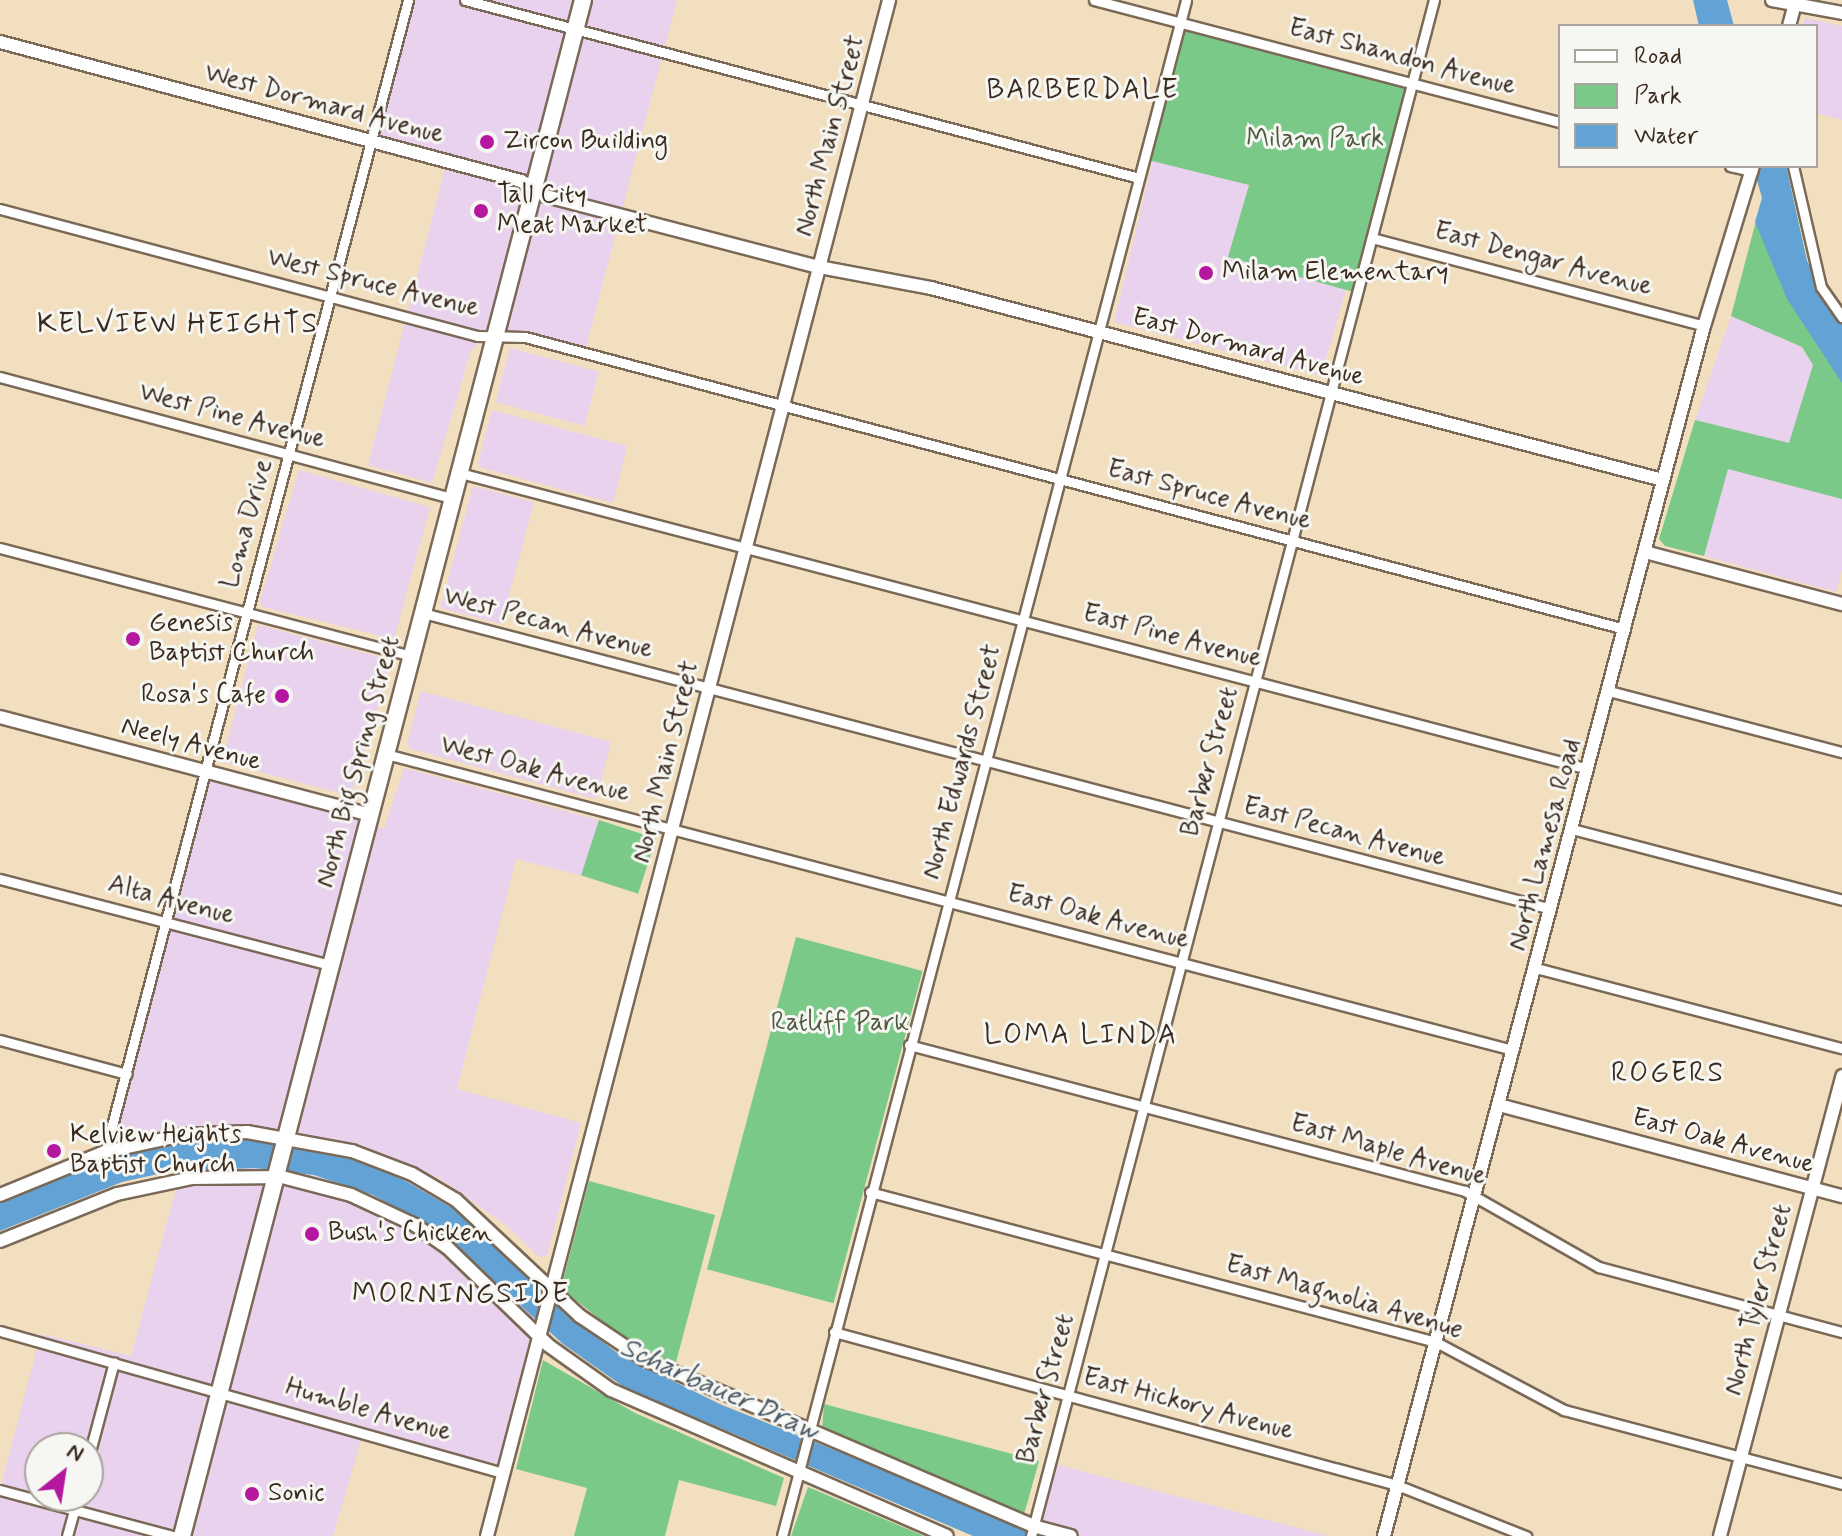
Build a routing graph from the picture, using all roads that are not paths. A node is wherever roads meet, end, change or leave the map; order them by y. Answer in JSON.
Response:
{"nodes":[{"id":1,"x":408,"y":0,"type":"edge"},
{"id":2,"x":465,"y":0,"type":"edge"},
{"id":3,"x":583,"y":0,"type":"edge"},
{"id":4,"x":889,"y":0,"type":"edge"},
{"id":5,"x":1094,"y":0,"type":"edge"},
{"id":6,"x":1186,"y":0,"type":"edge"},
{"id":7,"x":1434,"y":0,"type":"edge"},
{"id":8,"x":1772,"y":0,"type":"edge"},
{"id":9,"x":1795,"y":2,"type":"edge"},
{"id":10,"x":1842,"y":13,"type":"edge"},
{"id":11,"x":1180,"y":23,"type":"junction"},
{"id":12,"x":1790,"y":24,"type":"edge"},
{"id":13,"x":575,"y":29,"type":"junction"},
{"id":14,"x":0,"y":42,"type":"edge"},
{"id":15,"x":1412,"y":83,"type":"junction"},
{"id":16,"x":862,"y":104,"type":"junction"},
{"id":17,"x":1558,"y":121,"type":"edge"},
{"id":18,"x":372,"y":141,"type":"junction"},
{"id":19,"x":1793,"y":168,"type":"edge"},
{"id":20,"x":1753,"y":169,"type":"edge"},
{"id":21,"x":1139,"y":178,"type":"junction"},
{"id":22,"x":534,"y":188,"type":"junction"},
{"id":23,"x":0,"y":209,"type":"edge"},
{"id":24,"x":1372,"y":238,"type":"junction"},
{"id":25,"x":819,"y":267,"type":"junction"},
{"id":26,"x":331,"y":297,"type":"junction"},
{"id":27,"x":1842,"y":317,"type":"edge"},
{"id":28,"x":1704,"y":326,"type":"junction"},
{"id":29,"x":1099,"y":332,"type":"junction"},
{"id":30,"x":495,"y":337,"type":"junction"},
{"id":31,"x":0,"y":377,"type":"edge"},
{"id":32,"x":1331,"y":393,"type":"junction"},
{"id":33,"x":782,"y":406,"type":"junction"},
{"id":34,"x":289,"y":455,"type":"junction"},
{"id":35,"x":460,"y":473,"type":"junction"},
{"id":36,"x":1060,"y":480,"type":"junction"},
{"id":37,"x":1663,"y":480,"type":"junction"},
{"id":38,"x":453,"y":498,"type":"junction"},
{"id":39,"x":1293,"y":541,"type":"junction"},
{"id":40,"x":746,"y":547,"type":"junction"},
{"id":41,"x":0,"y":548,"type":"edge"},
{"id":42,"x":1645,"y":552,"type":"junction"},
{"id":43,"x":1842,"y":604,"type":"edge"},
{"id":44,"x":248,"y":613,"type":"junction"},
{"id":45,"x":423,"y":613,"type":"junction"},
{"id":46,"x":1024,"y":621,"type":"junction"},
{"id":47,"x":1625,"y":629,"type":"junction"},
{"id":48,"x":411,"y":656,"type":"junction"},
{"id":49,"x":1256,"y":681,"type":"junction"},
{"id":50,"x":708,"y":689,"type":"junction"},
{"id":51,"x":1609,"y":691,"type":"junction"},
{"id":52,"x":0,"y":717,"type":"edge"},
{"id":53,"x":1842,"y":752,"type":"edge"},
{"id":54,"x":386,"y":754,"type":"junction"},
{"id":55,"x":986,"y":761,"type":"junction"},
{"id":56,"x":1588,"y":769,"type":"junction"},
{"id":57,"x":206,"y":771,"type":"junction"},
{"id":58,"x":370,"y":815,"type":"junction"},
{"id":59,"x":1219,"y":823,"type":"junction"},
{"id":60,"x":672,"y":829,"type":"junction"},
{"id":61,"x":1572,"y":829,"type":"junction"},
{"id":62,"x":0,"y":879,"type":"edge"},
{"id":63,"x":1842,"y":900,"type":"edge"},
{"id":64,"x":949,"y":902,"type":"junction"},
{"id":65,"x":1551,"y":909,"type":"junction"},
{"id":66,"x":166,"y":923,"type":"junction"},
{"id":67,"x":1182,"y":963,"type":"junction"},
{"id":68,"x":330,"y":965,"type":"junction"},
{"id":69,"x":1536,"y":968,"type":"junction"},
{"id":70,"x":0,"y":1040,"type":"edge"},
{"id":71,"x":909,"y":1045,"type":"junction"},
{"id":72,"x":1842,"y":1048,"type":"edge"},
{"id":73,"x":1513,"y":1050,"type":"junction"},
{"id":74,"x":127,"y":1074,"type":"junction"},
{"id":75,"x":1842,"y":1076,"type":"edge"},
{"id":76,"x":1499,"y":1105,"type":"junction"},
{"id":77,"x":1144,"y":1107,"type":"junction"},
{"id":78,"x":286,"y":1136,"type":"junction"},
{"id":79,"x":105,"y":1152,"type":"junction"},
{"id":80,"x":276,"y":1177,"type":"junction"},
{"id":81,"x":1812,"y":1188,"type":"junction"},
{"id":82,"x":870,"y":1192,"type":"junction"},
{"id":83,"x":0,"y":1195,"type":"edge"},
{"id":84,"x":1475,"y":1195,"type":"junction"},
{"id":85,"x":1842,"y":1196,"type":"edge"},
{"id":86,"x":0,"y":1241,"type":"edge"},
{"id":87,"x":1105,"y":1254,"type":"junction"},
{"id":88,"x":552,"y":1288,"type":"junction"},
{"id":89,"x":1778,"y":1315,"type":"junction"},
{"id":90,"x":0,"y":1331,"type":"edge"},
{"id":91,"x":834,"y":1332,"type":"junction"},
{"id":92,"x":1842,"y":1332,"type":"edge"},
{"id":93,"x":539,"y":1337,"type":"junction"},
{"id":94,"x":1436,"y":1342,"type":"junction"},
{"id":95,"x":114,"y":1362,"type":"junction"},
{"id":96,"x":220,"y":1391,"type":"junction"},
{"id":97,"x":1068,"y":1395,"type":"junction"},
{"id":98,"x":809,"y":1430,"type":"junction"},
{"id":99,"x":95,"y":1432,"type":"edge"},
{"id":100,"x":1740,"y":1458,"type":"junction"},
{"id":101,"x":503,"y":1473,"type":"junction"},
{"id":102,"x":799,"y":1473,"type":"junction"},
{"id":103,"x":1842,"y":1484,"type":"edge"},
{"id":104,"x":1397,"y":1485,"type":"junction"},
{"id":105,"x":0,"y":1490,"type":"edge"},
{"id":106,"x":24,"y":1496,"type":"edge"},
{"id":107,"x":74,"y":1512,"type":"edge"},
{"id":108,"x":86,"y":1512,"type":"edge"},
{"id":109,"x":1032,"y":1531,"type":"edge"},
{"id":110,"x":67,"y":1536,"type":"edge"},
{"id":111,"x":173,"y":1536,"type":"edge"},
{"id":112,"x":182,"y":1536,"type":"edge"},
{"id":113,"x":487,"y":1536,"type":"edge"},
{"id":114,"x":782,"y":1536,"type":"edge"},
{"id":115,"x":947,"y":1536,"type":"edge"},
{"id":116,"x":1071,"y":1536,"type":"edge"},
{"id":117,"x":1384,"y":1536,"type":"edge"},
{"id":118,"x":1526,"y":1536,"type":"edge"},
{"id":119,"x":1720,"y":1536,"type":"edge"}],
"edges":[{"from":1,"to":18,"type":"street","name":"Loma Drive"},
{"from":2,"to":13,"type":"street"},
{"from":3,"to":13,"type":"highway","name":"North Big Spring Street"},
{"from":4,"to":16,"type":"street","name":"North Main Street"},
{"from":5,"to":11,"type":"street","name":"East Shandon Avenue"},
{"from":6,"to":11,"type":"street","name":"North Edwards Street"},
{"from":7,"to":15,"type":"street","name":"Barber Street"},
{"from":8,"to":9,"type":"street"},
{"from":9,"to":10,"type":"street"},
{"from":9,"to":12,"type":"street"},
{"from":11,"to":15,"type":"street","name":"East Shandon Avenue"},
{"from":11,"to":21,"type":"street","name":"North Edwards Street"},
{"from":13,"to":16,"type":"street"},
{"from":13,"to":22,"type":"highway","name":"North Big Spring Street"},
{"from":14,"to":18,"type":"street","name":"West Dormard Avenue"},
{"from":15,"to":17,"type":"street","name":"East Shandon Avenue"},
{"from":15,"to":24,"type":"street","name":"Barber Street"},
{"from":16,"to":21,"type":"street"},
{"from":16,"to":25,"type":"street","name":"North Main Street"},
{"from":18,"to":22,"type":"street","name":"West Dormard Avenue"},
{"from":18,"to":26,"type":"street","name":"Loma Drive"},
{"from":19,"to":27,"type":"street"},
{"from":20,"to":28,"type":"street","name":"North Lamesa Road"},
{"from":21,"to":29,"type":"street","name":"North Edwards Street"},
{"from":22,"to":25,"type":"street","name":"West Dormard Avenue"},
{"from":22,"to":30,"type":"highway","name":"North Big Spring Street"},
{"from":23,"to":26,"type":"street","name":"West Spruce Avenue"},
{"from":24,"to":28,"type":"street","name":"East Dengar Avenue"},
{"from":24,"to":32,"type":"street","name":"Barber Street"},
{"from":25,"to":29,"type":"street","name":"East Dormard Avenue"},
{"from":25,"to":33,"type":"street","name":"North Main Street"},
{"from":26,"to":30,"type":"street","name":"West Spruce Avenue"},
{"from":26,"to":34,"type":"street","name":"Loma Drive"},
{"from":28,"to":37,"type":"street","name":"North Lamesa Road"},
{"from":29,"to":32,"type":"street","name":"East Dormard Avenue"},
{"from":29,"to":36,"type":"street","name":"North Edwards Street"},
{"from":30,"to":33,"type":"street","name":"West Spruce Avenue"},
{"from":30,"to":35,"type":"highway","name":"North Big Spring Street"},
{"from":31,"to":34,"type":"street","name":"West Pine Avenue"},
{"from":32,"to":37,"type":"street","name":"East Dormard Avenue"},
{"from":32,"to":39,"type":"street","name":"Barber Street"},
{"from":33,"to":36,"type":"street","name":"East Spruce Avenue"},
{"from":33,"to":40,"type":"street","name":"North Main Street"},
{"from":34,"to":38,"type":"street","name":"West Pine Avenue"},
{"from":34,"to":44,"type":"street","name":"Loma Drive"},
{"from":35,"to":38,"type":"highway","name":"North Big Spring Street"},
{"from":35,"to":40,"type":"street"},
{"from":36,"to":39,"type":"street","name":"East Spruce Avenue"},
{"from":36,"to":46,"type":"street","name":"North Edwards Street"},
{"from":37,"to":42,"type":"street","name":"North Lamesa Road"},
{"from":38,"to":45,"type":"highway","name":"North Big Spring Street"},
{"from":39,"to":47,"type":"street","name":"East Spruce Avenue"},
{"from":39,"to":49,"type":"street","name":"Barber Street"},
{"from":40,"to":46,"type":"street","name":"East Pine Avenue"},
{"from":40,"to":50,"type":"street","name":"North Main Street"},
{"from":41,"to":44,"type":"street"},
{"from":42,"to":43,"type":"street"},
{"from":42,"to":47,"type":"street","name":"North Lamesa Road"},
{"from":44,"to":48,"type":"street"},
{"from":44,"to":57,"type":"street","name":"Loma Drive"},
{"from":45,"to":48,"type":"highway","name":"North Big Spring Street"},
{"from":45,"to":50,"type":"street","name":"West Pecan Avenue"},
{"from":46,"to":49,"type":"street","name":"East Pine Avenue"},
{"from":46,"to":55,"type":"street","name":"North Edwards Street"},
{"from":47,"to":51,"type":"street","name":"North Lamesa Road"},
{"from":48,"to":54,"type":"highway","name":"North Big Spring Street"},
{"from":49,"to":56,"type":"street","name":"East Pine Avenue"},
{"from":49,"to":59,"type":"street","name":"Barber Street"},
{"from":50,"to":55,"type":"street","name":"East Pecan Avenue"},
{"from":50,"to":60,"type":"street","name":"North Main Street"},
{"from":51,"to":53,"type":"street"},
{"from":51,"to":56,"type":"street","name":"North Lamesa Road"},
{"from":52,"to":57,"type":"street","name":"Neely Avenue"},
{"from":54,"to":58,"type":"highway","name":"North Big Spring Street"},
{"from":54,"to":60,"type":"street","name":"West Oak Avenue"},
{"from":55,"to":59,"type":"street","name":"East Pecan Avenue"},
{"from":55,"to":64,"type":"street","name":"North Edwards Street"},
{"from":56,"to":61,"type":"street","name":"North Lamesa Road"},
{"from":57,"to":58,"type":"street","name":"Neely Avenue"},
{"from":57,"to":66,"type":"street","name":"Loma Drive"},
{"from":58,"to":68,"type":"highway","name":"North Big Spring Street"},
{"from":59,"to":65,"type":"street","name":"East Pecan Avenue"},
{"from":59,"to":67,"type":"street","name":"Barber Street"},
{"from":60,"to":64,"type":"street","name":"East Oak Avenue"},
{"from":60,"to":88,"type":"street","name":"North Main Street"},
{"from":61,"to":63,"type":"street"},
{"from":61,"to":65,"type":"street","name":"North Lamesa Road"},
{"from":62,"to":66,"type":"street","name":"Alta Avenue"},
{"from":64,"to":67,"type":"street","name":"East Oak Avenue"},
{"from":64,"to":71,"type":"street","name":"North Edwards Street"},
{"from":65,"to":69,"type":"street","name":"North Lamesa Road"},
{"from":66,"to":68,"type":"street","name":"Alta Avenue"},
{"from":66,"to":74,"type":"street","name":"Loma Drive"},
{"from":67,"to":73,"type":"street","name":"East Oak Avenue"},
{"from":67,"to":77,"type":"street","name":"Barber Street"},
{"from":68,"to":78,"type":"highway","name":"North Big Spring Street"},
{"from":69,"to":72,"type":"street"},
{"from":69,"to":73,"type":"street","name":"North Lamesa Road"},
{"from":70,"to":74,"type":"street"},
{"from":71,"to":77,"type":"street","name":"East Maple Avenue"},
{"from":71,"to":82,"type":"street","name":"North Edwards Street"},
{"from":73,"to":76,"type":"street","name":"North Lamesa Road"},
{"from":74,"to":79,"type":"street","name":"Loma Drive"},
{"from":75,"to":81,"type":"street","name":"North Tyler Street"},
{"from":76,"to":81,"type":"street","name":"East Oak Avenue"},
{"from":76,"to":84,"type":"street","name":"North Lamesa Road"},
{"from":77,"to":84,"type":"street","name":"East Maple Avenue"},
{"from":77,"to":87,"type":"street","name":"Barber Street"},
{"from":78,"to":79,"type":"street"},
{"from":78,"to":80,"type":"highway","name":"North Big Spring Street"},
{"from":78,"to":88,"type":"street"},
{"from":79,"to":83,"type":"street"},
{"from":80,"to":86,"type":"street"},
{"from":80,"to":93,"type":"street"},
{"from":80,"to":96,"type":"highway","name":"North Big Spring Street"},
{"from":81,"to":85,"type":"street","name":"East Oak Avenue"},
{"from":81,"to":89,"type":"street","name":"North Tyler Street"},
{"from":82,"to":87,"type":"street","name":"East Magnolia Avenue"},
{"from":82,"to":91,"type":"street","name":"North Edwards Street"},
{"from":84,"to":89,"type":"street","name":"East Maple Avenue"},
{"from":84,"to":94,"type":"street","name":"North Lamesa Road"},
{"from":87,"to":94,"type":"street","name":"East Magnolia Avenue"},
{"from":87,"to":97,"type":"street","name":"Barber Street"},
{"from":88,"to":93,"type":"street","name":"North Main Street"},
{"from":88,"to":98,"type":"street"},
{"from":89,"to":92,"type":"street","name":"East Maple Avenue"},
{"from":89,"to":100,"type":"street","name":"North Tyler Street"},
{"from":90,"to":95,"type":"street","name":"Humble Avenue"},
{"from":91,"to":97,"type":"street","name":"East Hickory Avenue"},
{"from":91,"to":98,"type":"street","name":"North Edwards Street"},
{"from":93,"to":101,"type":"street","name":"North Main Street"},
{"from":93,"to":102,"type":"street"},
{"from":94,"to":100,"type":"street","name":"East Magnolia Avenue"},
{"from":94,"to":104,"type":"street","name":"North Lamesa Road"},
{"from":95,"to":96,"type":"street","name":"Humble Avenue"},
{"from":95,"to":99,"type":"street"},
{"from":96,"to":101,"type":"street","name":"Humble Avenue"},
{"from":96,"to":112,"type":"highway","name":"North Big Spring Street"},
{"from":97,"to":104,"type":"street","name":"East Hickory Avenue"},
{"from":97,"to":109,"type":"street","name":"Barber Street"},
{"from":98,"to":102,"type":"street","name":"North Edwards Street"},
{"from":98,"to":109,"type":"street"},
{"from":100,"to":103,"type":"street","name":"East Magnolia Avenue"},
{"from":100,"to":119,"type":"street","name":"North Tyler Street"},
{"from":101,"to":113,"type":"street","name":"North Main Street"},
{"from":102,"to":114,"type":"street","name":"North Edwards Street"},
{"from":102,"to":115,"type":"street"},
{"from":104,"to":117,"type":"street","name":"North Lamesa Road"},
{"from":104,"to":118,"type":"street","name":"East Hickory Avenue"},
{"from":105,"to":106,"type":"street"},
{"from":107,"to":110,"type":"street"},
{"from":108,"to":111,"type":"street"},
{"from":109,"to":116,"type":"street"}]}
